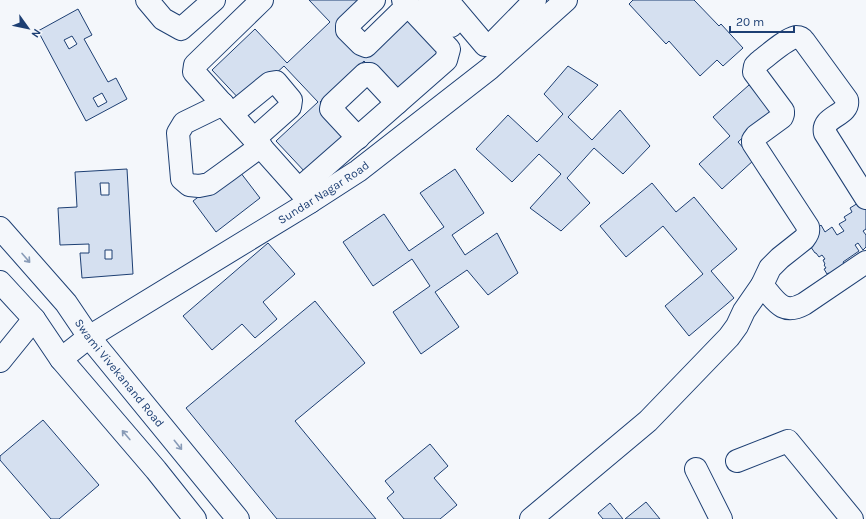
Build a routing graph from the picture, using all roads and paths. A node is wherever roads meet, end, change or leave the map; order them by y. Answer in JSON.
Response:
{"nodes":[{"id":1,"x":147,"y":0,"type":"edge"},
{"id":2,"x":214,"y":0,"type":"edge"},
{"id":3,"x":262,"y":0,"type":"edge"},
{"id":4,"x":374,"y":0,"type":"edge"},
{"id":5,"x":429,"y":0,"type":"edge"},
{"id":6,"x":446,"y":0,"type":"edge"},
{"id":7,"x":535,"y":0,"type":"edge"},
{"id":8,"x":566,"y":0,"type":"edge"},
{"id":9,"x":406,"y":3,"type":"edge"},
{"id":10,"x":489,"y":69,"type":"junction"},
{"id":11,"x":397,"y":103,"type":"junction"},
{"id":12,"x":227,"y":109,"type":"junction"},
{"id":13,"x":358,"y":138,"type":"junction"},
{"id":14,"x":258,"y":143,"type":"junction"},
{"id":15,"x":305,"y":196,"type":"junction"},
{"id":16,"x":866,"y":198,"type":"edge"},
{"id":17,"x":0,"y":228,"type":"edge"},
{"id":18,"x":866,"y":262,"type":"edge"},
{"id":19,"x":0,"y":282,"type":"edge"},
{"id":20,"x":762,"y":284,"type":"junction"},
{"id":21,"x":34,"y":319,"type":"junction"},
{"id":22,"x":90,"y":337,"type":"junction"},
{"id":23,"x":61,"y":359,"type":"junction"},
{"id":24,"x":0,"y":361,"type":"edge"},
{"id":25,"x":737,"y":461,"type":"dead end"},
{"id":26,"x":696,"y":469,"type":"dead end"},
{"id":27,"x":195,"y":519,"type":"edge"},
{"id":28,"x":238,"y":519,"type":"edge"},
{"id":29,"x":531,"y":519,"type":"edge"},
{"id":30,"x":721,"y":519,"type":"edge"},
{"id":31,"x":852,"y":519,"type":"edge"}],
"edges":[{"from":1,"to":2,"type":"street"},
{"from":3,"to":12,"type":"street"},
{"from":4,"to":9,"type":"street"},
{"from":5,"to":10,"type":"street"},
{"from":6,"to":7,"type":"street"},
{"from":8,"to":10,"type":"street","name":"Sundar Nagar Road"},
{"from":9,"to":11,"type":"street"},
{"from":10,"to":15,"type":"street","name":"Sundar Nagar Road"},
{"from":11,"to":13,"type":"street"},
{"from":11,"to":13,"type":"street"},
{"from":12,"to":14,"type":"street"},
{"from":12,"to":14,"type":"street"},
{"from":12,"to":14,"type":"street"},
{"from":13,"to":15,"type":"street"},
{"from":14,"to":15,"type":"street"},
{"from":15,"to":22,"type":"street","name":"Sundar Nagar Road"},
{"from":16,"to":20,"type":"street"},
{"from":17,"to":22,"type":"street","name":"Swami Vivekanand Road","one_way":true},
{"from":18,"to":20,"type":"street"},
{"from":19,"to":21,"type":"street"},
{"from":20,"to":29,"type":"street"},
{"from":21,"to":23,"type":"street"},
{"from":21,"to":24,"type":"street"},
{"from":22,"to":23,"type":"street","name":"Sundar Nagar Road"},
{"from":22,"to":28,"type":"street","name":"Swami Vivekanand Road","one_way":true},
{"from":27,"to":23,"type":"street","one_way":true},
{"from":25,"to":31,"type":"street"},
{"from":26,"to":30,"type":"street"}]}
